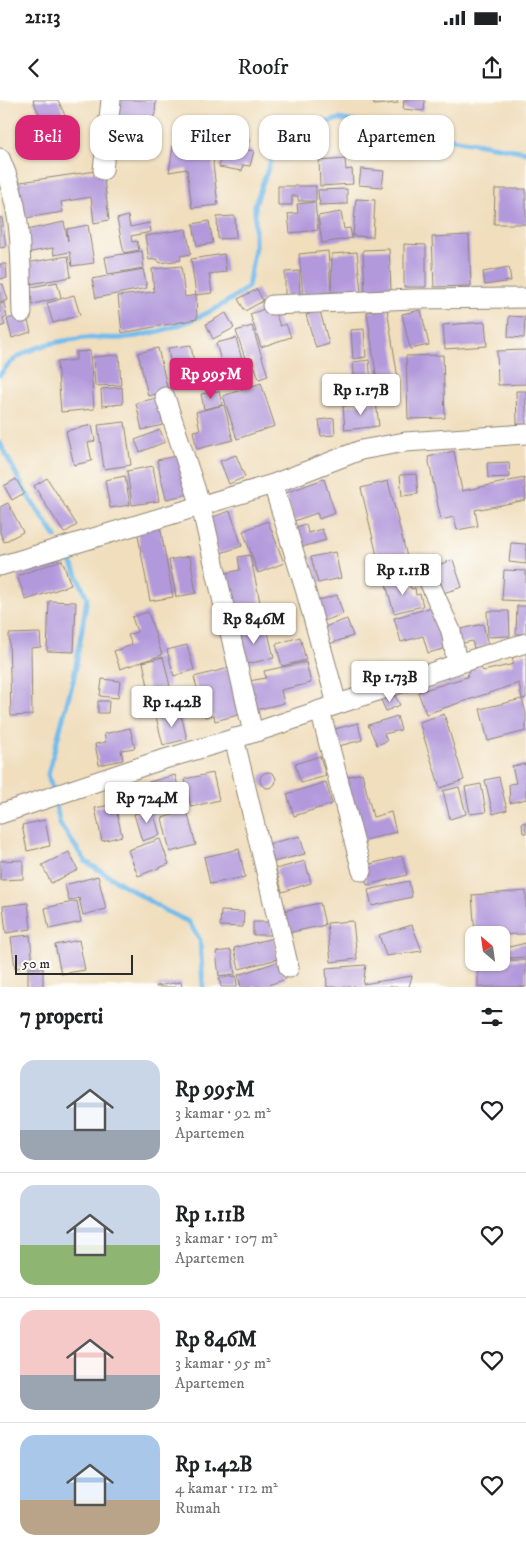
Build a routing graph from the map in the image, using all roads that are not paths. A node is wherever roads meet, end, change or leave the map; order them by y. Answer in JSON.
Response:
{"nodes":[{"id":1,"x":111,"y":100,"type":"edge"},
{"id":2,"x":0,"y":158,"type":"edge"},
{"id":3,"x":103,"y":170,"type":"dead end"},
{"id":4,"x":526,"y":298,"type":"edge"},
{"id":5,"x":272,"y":305,"type":"dead end"},
{"id":6,"x":22,"y":313,"type":"dead end"},
{"id":7,"x":165,"y":397,"type":"dead end"},
{"id":8,"x":526,"y":434,"type":"edge"},
{"id":9,"x":273,"y":484,"type":"junction"},
{"id":10,"x":201,"y":506,"type":"junction"},
{"id":11,"x":0,"y":566,"type":"edge"},
{"id":12,"x":423,"y":568,"type":"dead end"},
{"id":13,"x":526,"y":643,"type":"edge"},
{"id":14,"x":457,"y":664,"type":"junction"},
{"id":15,"x":328,"y":707,"type":"junction"},
{"id":16,"x":253,"y":733,"type":"junction"},
{"id":17,"x":234,"y":738,"type":"junction"},
{"id":18,"x":0,"y":814,"type":"edge"},
{"id":19,"x":362,"y":871,"type":"dead end"},
{"id":20,"x":290,"y":968,"type":"dead end"}],
"edges":[{"from":1,"to":3,"type":"street"},
{"from":2,"to":6,"type":"street"},
{"from":4,"to":5,"type":"street"},
{"from":7,"to":10,"type":"street"},
{"from":8,"to":9,"type":"street"},
{"from":9,"to":10,"type":"street"},
{"from":9,"to":15,"type":"street"},
{"from":10,"to":11,"type":"street"},
{"from":10,"to":16,"type":"street"},
{"from":12,"to":14,"type":"street"},
{"from":13,"to":14,"type":"street"},
{"from":14,"to":15,"type":"street"},
{"from":15,"to":16,"type":"street"},
{"from":15,"to":19,"type":"street"},
{"from":16,"to":17,"type":"street"},
{"from":17,"to":18,"type":"street"},
{"from":17,"to":20,"type":"street"}]}
